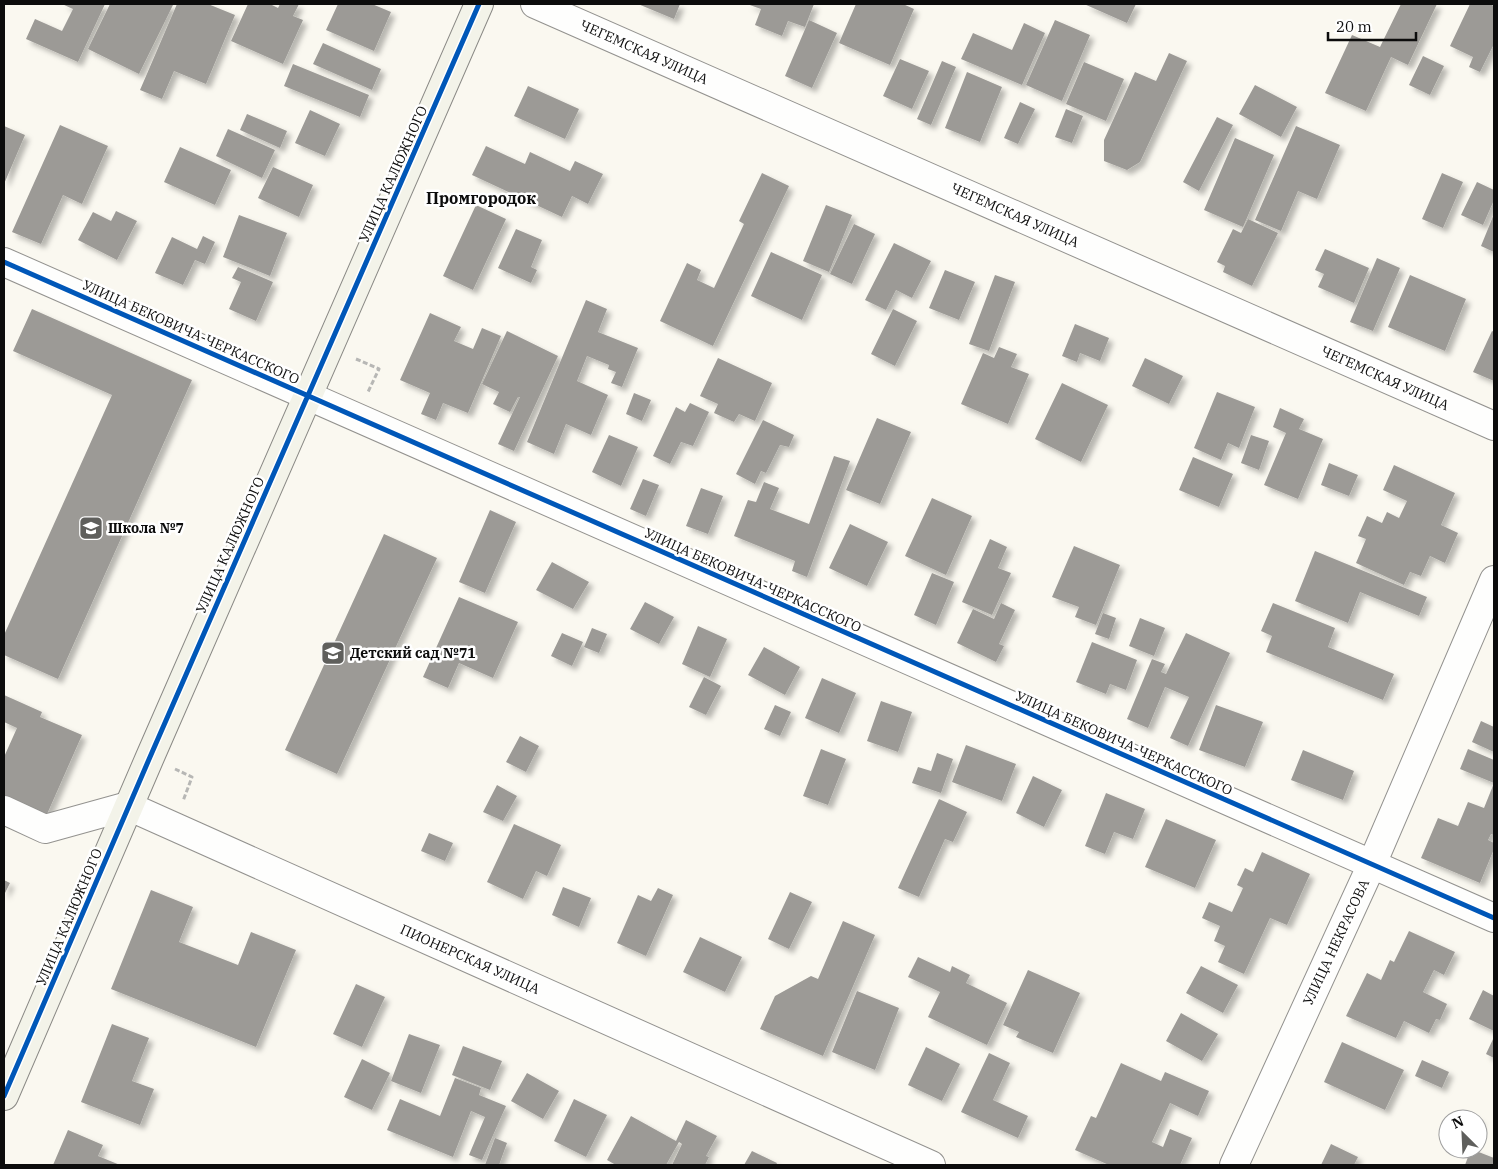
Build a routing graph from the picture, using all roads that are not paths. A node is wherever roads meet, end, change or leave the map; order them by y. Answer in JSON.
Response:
{"nodes":[{"id":1,"x":479,"y":4,"type":"edge"},
{"id":2,"x":535,"y":4,"type":"edge"},
{"id":3,"x":4,"y":262,"type":"edge"},
{"id":4,"x":308,"y":396,"type":"junction"},
{"id":5,"x":1494,"y":426,"type":"edge"},
{"id":6,"x":1494,"y":580,"type":"edge"},
{"id":7,"x":128,"y":806,"type":"junction"},
{"id":8,"x":4,"y":810,"type":"edge"},
{"id":9,"x":1372,"y":864,"type":"junction"},
{"id":10,"x":1494,"y":918,"type":"edge"},
{"id":11,"x":4,"y":1096,"type":"edge"},
{"id":12,"x":931,"y":1165,"type":"edge"},
{"id":13,"x":1234,"y":1165,"type":"edge"}],
"edges":[{"from":1,"to":4,"type":"street","name":"УЛИЦА КАЛЮЖНОГО"},
{"from":2,"to":5,"type":"street","name":"ЧЕГЕМСКАЯ УЛИЦА"},
{"from":3,"to":4,"type":"street","name":"УЛИЦА БЕКОВИЧА-ЧЕРКАССКОГО"},
{"from":4,"to":7,"type":"street","name":"УЛИЦА КАЛЮЖНОГО"},
{"from":4,"to":9,"type":"street","name":"УЛИЦА БЕКОВИЧА-ЧЕРКАССКОГО"},
{"from":6,"to":9,"type":"street","name":"УЛИЦА НЕКРАСОВА"},
{"from":7,"to":8,"type":"street"},
{"from":7,"to":11,"type":"street","name":"УЛИЦА КАЛЮЖНОГО"},
{"from":7,"to":12,"type":"street","name":"ПИОНЕРСКАЯ УЛИЦА"},
{"from":9,"to":10,"type":"street","name":"УЛИЦА БЕКОВИЧА-ЧЕРКАССКОГО"},
{"from":9,"to":13,"type":"street","name":"УЛИЦА НЕКРАСОВА"}]}
